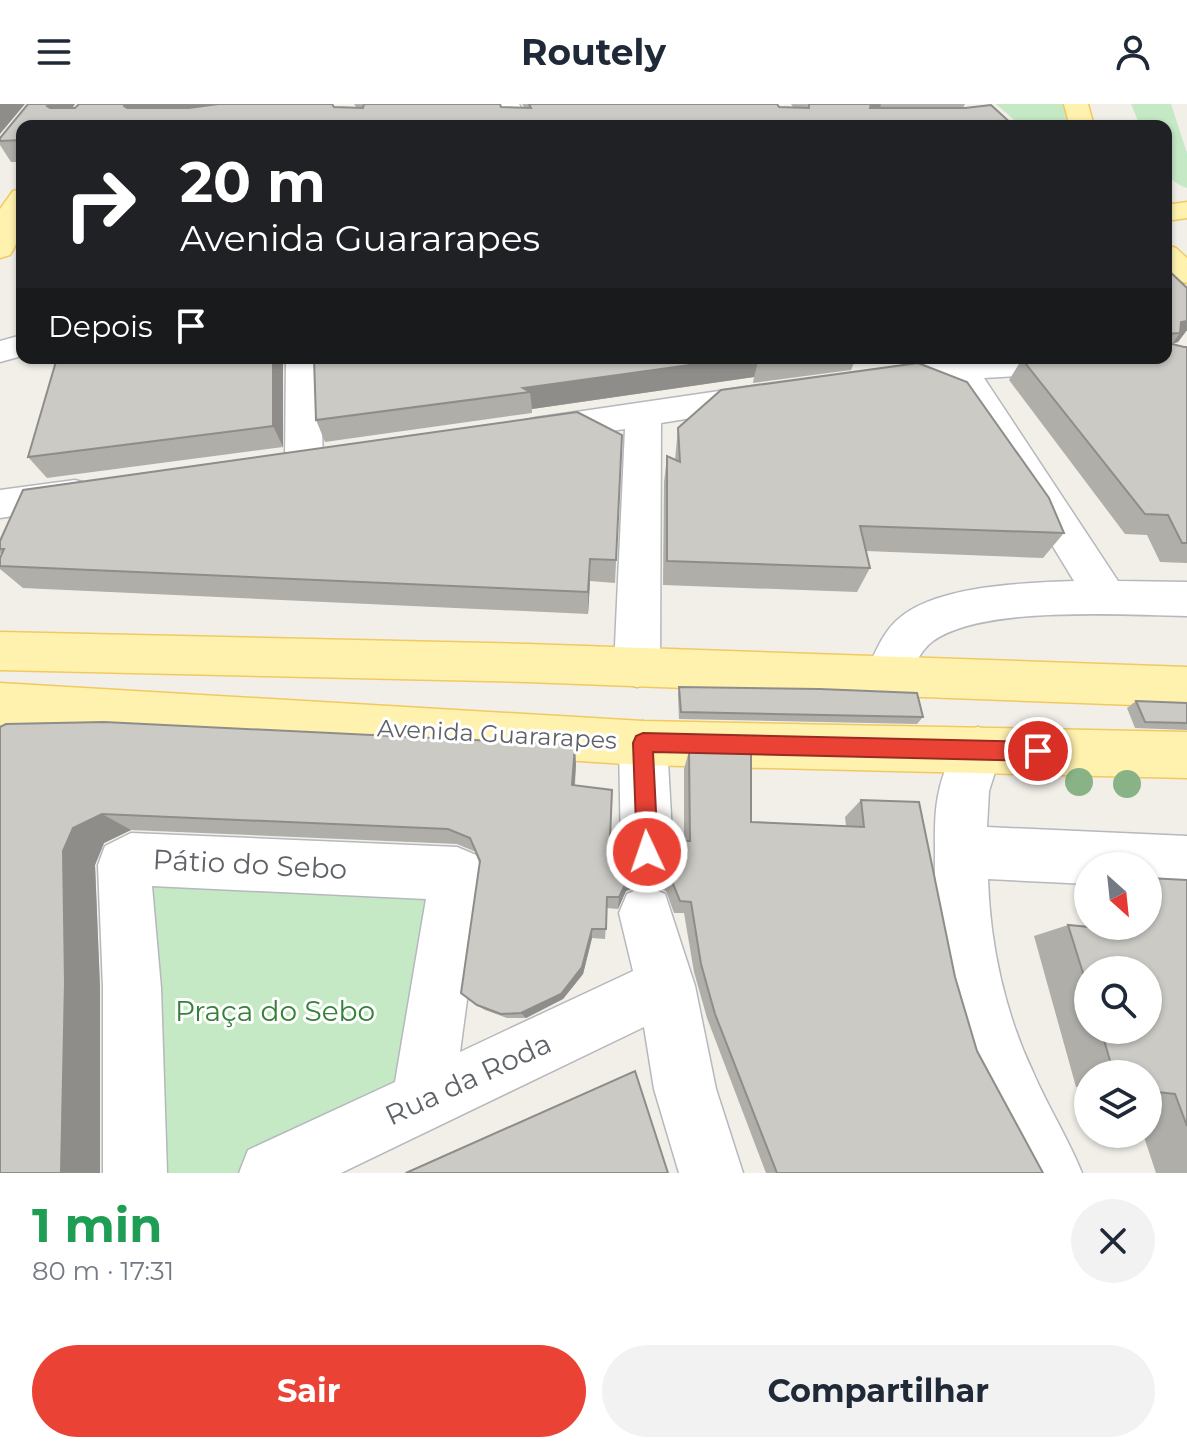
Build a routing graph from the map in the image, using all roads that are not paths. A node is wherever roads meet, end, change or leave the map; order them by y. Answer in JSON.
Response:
{"nodes":[{"id":1,"x":16,"y":213,"type":"edge"},
{"id":2,"x":0,"y":249,"type":"edge"},
{"id":3,"x":1172,"y":260,"type":"edge"},
{"id":4,"x":1187,"y":274,"type":"edge"},
{"id":5,"x":303,"y":364,"type":"edge"},
{"id":6,"x":953,"y":364,"type":"edge"},
{"id":7,"x":959,"y":364,"type":"edge"},
{"id":8,"x":843,"y":385,"type":"edge"},
{"id":9,"x":797,"y":392,"type":"edge"},
{"id":10,"x":643,"y":415,"type":"junction"},
{"id":11,"x":504,"y":434,"type":"edge"},
{"id":12,"x":304,"y":462,"type":"edge"},
{"id":13,"x":106,"y":489,"type":"edge"},
{"id":14,"x":0,"y":504,"type":"edge"},
{"id":15,"x":1106,"y":597,"type":"junction"},
{"id":16,"x":1187,"y":599,"type":"edge"},
{"id":17,"x":0,"y":651,"type":"edge"},
{"id":18,"x":637,"y":667,"type":"junction"},
{"id":19,"x":888,"y":674,"type":"junction"},
{"id":20,"x":1187,"y":687,"type":"edge"},
{"id":21,"x":0,"y":704,"type":"edge"},
{"id":22,"x":643,"y":743,"type":"junction"},
{"id":23,"x":978,"y":750,"type":"junction"},
{"id":24,"x":1187,"y":755,"type":"edge"},
{"id":25,"x":647,"y":852,"type":"dead end"},
{"id":26,"x":961,"y":852,"type":"junction"},
{"id":27,"x":1187,"y":862,"type":"edge"},
{"id":28,"x":646,"y":913,"type":"dead end"},
{"id":29,"x":666,"y":986,"type":"junction"},
{"id":30,"x":423,"y":1101,"type":"junction"},
{"id":31,"x":135,"y":1173,"type":"edge"},
{"id":32,"x":271,"y":1173,"type":"edge"},
{"id":33,"x":711,"y":1173,"type":"edge"},
{"id":34,"x":1050,"y":1173,"type":"edge"}],
"edges":[{"from":1,"to":2,"type":"main road"},
{"from":3,"to":4,"type":"main road"},
{"from":5,"to":12,"type":"street"},
{"from":6,"to":8,"type":"street"},
{"from":7,"to":15,"type":"street"},
{"from":9,"to":10,"type":"street"},
{"from":10,"to":11,"type":"street"},
{"from":10,"to":18,"type":"street"},
{"from":13,"to":14,"type":"street"},
{"from":15,"to":16,"type":"street"},
{"from":15,"to":19,"type":"street"},
{"from":17,"to":18,"type":"main road"},
{"from":18,"to":19,"type":"main road"},
{"from":19,"to":20,"type":"main road"},
{"from":21,"to":22,"type":"main road","name":"Avenida Guararapes"},
{"from":22,"to":23,"type":"main road","name":"Avenida Guararapes"},
{"from":22,"to":25,"type":"street"},
{"from":23,"to":24,"type":"main road","name":"Avenida Guararapes"},
{"from":23,"to":26,"type":"street"},
{"from":26,"to":27,"type":"street"},
{"from":26,"to":34,"type":"street"},
{"from":28,"to":29,"type":"street"},
{"from":29,"to":30,"type":"street","name":"Rua da Roda"},
{"from":29,"to":33,"type":"street"},
{"from":30,"to":31,"type":"street","name":"Pátio do Sebo"},
{"from":30,"to":32,"type":"street","name":"Rua da Roda"}]}
